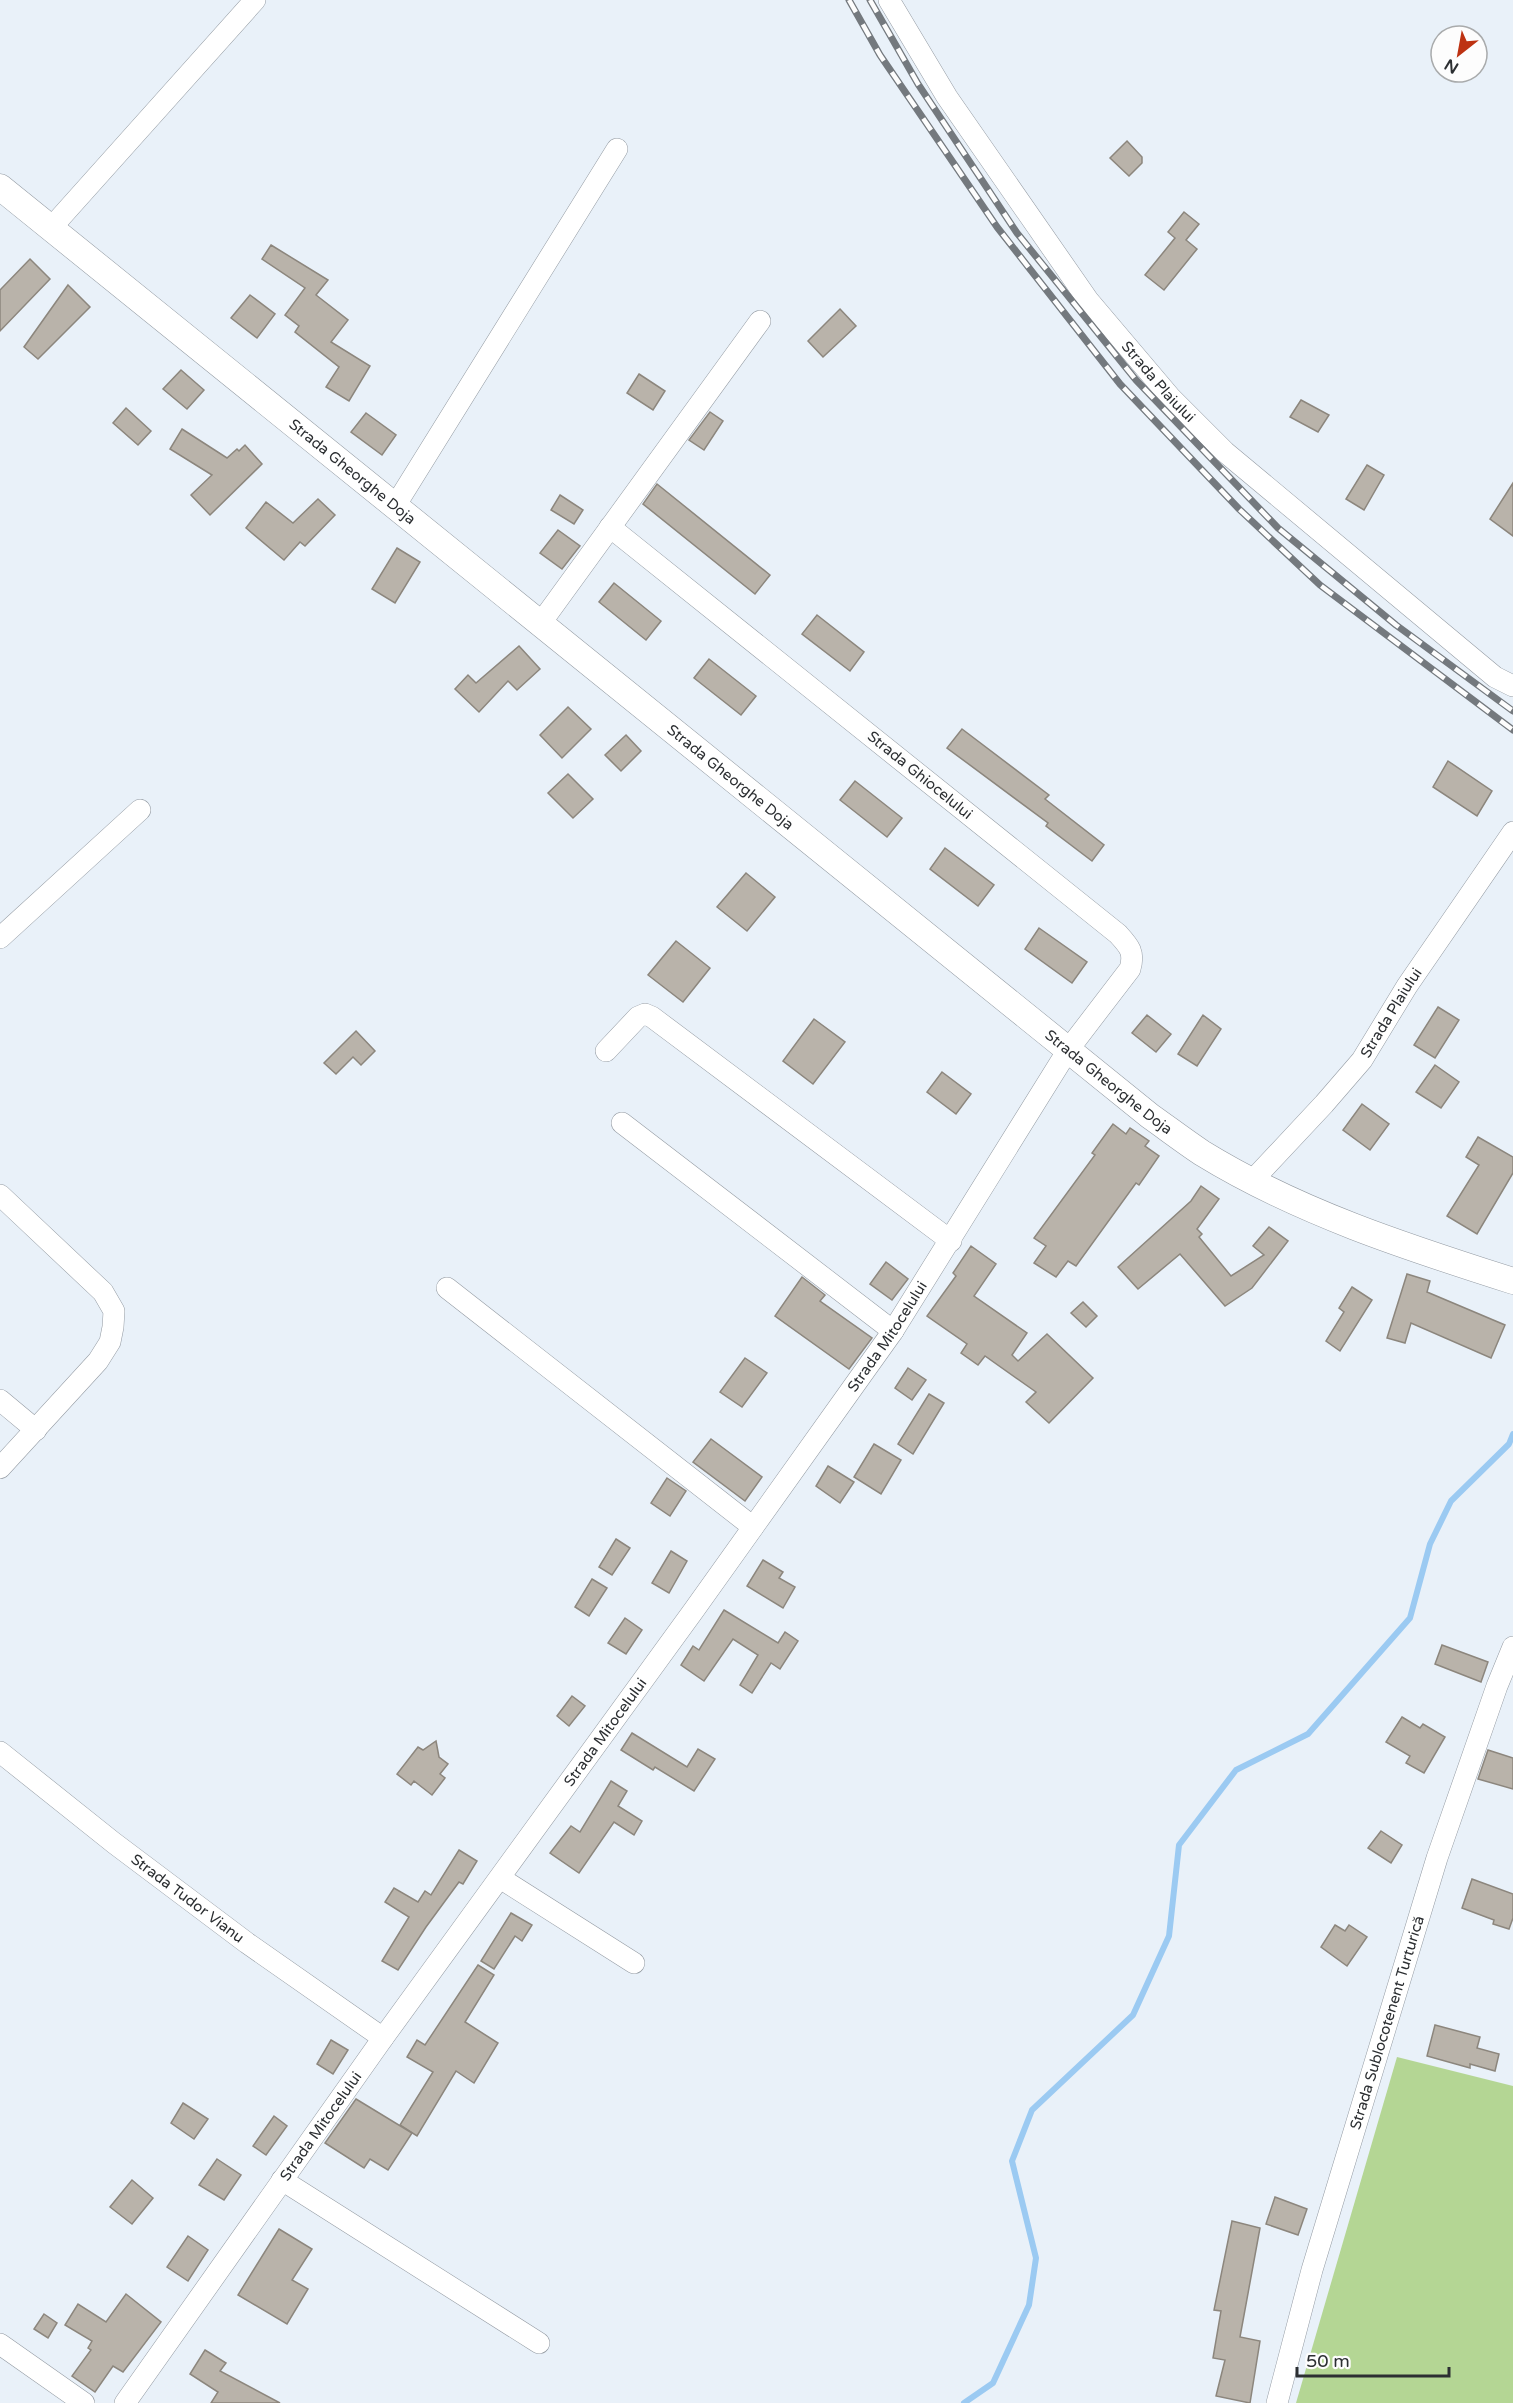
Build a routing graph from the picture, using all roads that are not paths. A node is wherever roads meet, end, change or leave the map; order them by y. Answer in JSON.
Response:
{"nodes":[{"id":1,"x":255,"y":0,"type":"edge"},
{"id":2,"x":889,"y":0,"type":"edge"},
{"id":3,"x":617,"y":148,"type":"dead end"},
{"id":4,"x":3,"y":195,"type":"edge"},
{"id":5,"x":51,"y":228,"type":"junction"},
{"id":6,"x":760,"y":321,"type":"dead end"},
{"id":7,"x":396,"y":506,"type":"junction"},
{"id":8,"x":610,"y":526,"type":"junction"},
{"id":9,"x":540,"y":624,"type":"junction"},
{"id":10,"x":1513,"y":686,"type":"edge"},
{"id":11,"x":141,"y":810,"type":"dead end"},
{"id":12,"x":1513,"y":832,"type":"edge"},
{"id":13,"x":0,"y":938,"type":"edge"},
{"id":14,"x":1068,"y":1050,"type":"junction"},
{"id":15,"x":606,"y":1051,"type":"dead end"},
{"id":16,"x":622,"y":1123,"type":"dead end"},
{"id":17,"x":1252,"y":1181,"type":"junction"},
{"id":18,"x":0,"y":1195,"type":"edge"},
{"id":19,"x":951,"y":1241,"type":"junction"},
{"id":20,"x":1513,"y":1281,"type":"edge"},
{"id":21,"x":447,"y":1288,"type":"dead end"},
{"id":22,"x":893,"y":1331,"type":"junction"},
{"id":23,"x":0,"y":1400,"type":"edge"},
{"id":24,"x":36,"y":1430,"type":"junction"},
{"id":25,"x":0,"y":1468,"type":"edge"},
{"id":26,"x":753,"y":1527,"type":"junction"},
{"id":27,"x":1513,"y":1647,"type":"edge"},
{"id":28,"x":0,"y":1752,"type":"edge"},
{"id":29,"x":500,"y":1878,"type":"junction"},
{"id":30,"x":634,"y":1963,"type":"dead end"},
{"id":31,"x":383,"y":2038,"type":"junction"},
{"id":32,"x":282,"y":2180,"type":"junction"},
{"id":33,"x":539,"y":2343,"type":"dead end"},
{"id":34,"x":0,"y":2344,"type":"edge"},
{"id":35,"x":84,"y":2403,"type":"edge"},
{"id":36,"x":125,"y":2403,"type":"edge"},
{"id":37,"x":1277,"y":2403,"type":"edge"}],
"edges":[{"from":1,"to":5,"type":"street"},
{"from":2,"to":10,"type":"street","name":"Strada Plaiului"},
{"from":3,"to":7,"type":"street"},
{"from":4,"to":5,"type":"main road","name":"Strada Gheorghe Doja"},
{"from":5,"to":7,"type":"main road","name":"Strada Gheorghe Doja"},
{"from":6,"to":8,"type":"street"},
{"from":7,"to":9,"type":"main road","name":"Strada Gheorghe Doja"},
{"from":8,"to":9,"type":"street"},
{"from":8,"to":14,"type":"street","name":"Strada Ghiocelului"},
{"from":9,"to":14,"type":"main road","name":"Strada Gheorghe Doja"},
{"from":11,"to":13,"type":"street"},
{"from":12,"to":17,"type":"street","name":"Strada Plaiului"},
{"from":14,"to":17,"type":"main road","name":"Strada Gheorghe Doja"},
{"from":14,"to":19,"type":"street","name":"Strada Mitocelului"},
{"from":15,"to":19,"type":"street"},
{"from":16,"to":22,"type":"street"},
{"from":17,"to":20,"type":"main road","name":"Strada Gheorghe Doja"},
{"from":18,"to":24,"type":"street"},
{"from":19,"to":22,"type":"street","name":"Strada Mitocelului"},
{"from":21,"to":26,"type":"street"},
{"from":22,"to":26,"type":"street","name":"Strada Mitocelului"},
{"from":23,"to":24,"type":"street"},
{"from":24,"to":25,"type":"street"},
{"from":26,"to":29,"type":"street","name":"Strada Mitocelului"},
{"from":27,"to":37,"type":"street","name":"Strada Sublocotenent Turturică"},
{"from":28,"to":31,"type":"street","name":"Strada Tudor Vianu"},
{"from":29,"to":30,"type":"street"},
{"from":29,"to":31,"type":"street","name":"Strada Mitocelului"},
{"from":31,"to":32,"type":"street","name":"Strada Mitocelului"},
{"from":32,"to":33,"type":"street"},
{"from":32,"to":36,"type":"street","name":"Strada Mitocelului"},
{"from":34,"to":35,"type":"street"}]}
